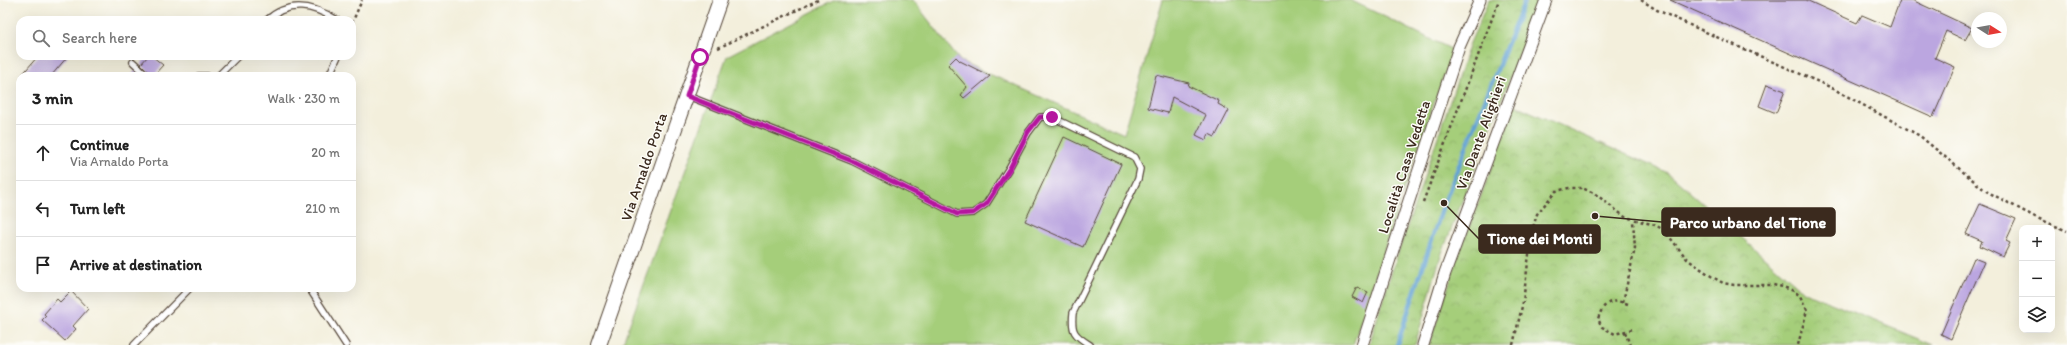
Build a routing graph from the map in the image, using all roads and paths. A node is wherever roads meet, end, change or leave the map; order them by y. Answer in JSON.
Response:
{"nodes":[{"id":1,"x":362,"y":0,"type":"edge"},
{"id":2,"x":720,"y":0,"type":"edge"},
{"id":3,"x":818,"y":0,"type":"edge"},
{"id":4,"x":1480,"y":0,"type":"edge"},
{"id":5,"x":1499,"y":0,"type":"edge"},
{"id":6,"x":1546,"y":0,"type":"edge"},
{"id":7,"x":1641,"y":0,"type":"edge"},
{"id":8,"x":271,"y":16,"type":"edge"},
{"id":9,"x":330,"y":16,"type":"edge"},
{"id":10,"x":355,"y":16,"type":"edge"},
{"id":11,"x":716,"y":49,"type":"dead end"},
{"id":12,"x":234,"y":60,"type":"edge"},
{"id":13,"x":336,"y":60,"type":"edge"},
{"id":14,"x":133,"y":62,"type":"dead end"},
{"id":15,"x":144,"y":72,"type":"edge"},
{"id":16,"x":222,"y":72,"type":"edge"},
{"id":17,"x":331,"y":72,"type":"edge"},
{"id":18,"x":687,"y":96,"type":"junction"},
{"id":19,"x":1421,"y":208,"type":"dead end"},
{"id":20,"x":1633,"y":220,"type":"junction"},
{"id":21,"x":2067,"y":231,"type":"edge"},
{"id":22,"x":186,"y":292,"type":"edge"},
{"id":23,"x":312,"y":292,"type":"edge"},
{"id":24,"x":1623,"y":302,"type":"junction"},
{"id":25,"x":1628,"y":304,"type":"dead end"},
{"id":26,"x":1633,"y":329,"type":"dead end"},
{"id":27,"x":1625,"y":332,"type":"junction"},
{"id":28,"x":134,"y":345,"type":"edge"},
{"id":29,"x":346,"y":345,"type":"edge"},
{"id":30,"x":599,"y":345,"type":"edge"},
{"id":31,"x":1090,"y":345,"type":"edge"},
{"id":32,"x":1362,"y":345,"type":"edge"},
{"id":33,"x":1423,"y":345,"type":"edge"},
{"id":34,"x":1513,"y":345,"type":"edge"},
{"id":35,"x":1630,"y":345,"type":"edge"},
{"id":36,"x":1798,"y":345,"type":"edge"}],
"edges":[{"from":1,"to":10,"type":"path"},
{"from":2,"to":18,"type":"street","name":"Via Arnaldo Porta"},
{"from":3,"to":11,"type":"path"},
{"from":4,"to":32,"type":"street","name":"Località Casa Vedetta"},
{"from":5,"to":19,"type":"path"},
{"from":6,"to":33,"type":"street","name":"Via Dante Alighieri"},
{"from":7,"to":21,"type":"path"},
{"from":8,"to":9,"type":"lane"},
{"from":12,"to":16,"type":"lane"},
{"from":13,"to":17,"type":"lane"},
{"from":14,"to":15,"type":"lane"},
{"from":18,"to":30,"type":"street","name":"Via Arnaldo Porta"},
{"from":18,"to":31,"type":"lane"},
{"from":20,"to":24,"type":"path"},
{"from":20,"to":34,"type":"path"},
{"from":20,"to":36,"type":"path"},
{"from":22,"to":28,"type":"lane"},
{"from":23,"to":29,"type":"lane"},
{"from":24,"to":25,"type":"path"},
{"from":24,"to":27,"type":"path"},
{"from":26,"to":27,"type":"path"},
{"from":27,"to":35,"type":"path"}]}
